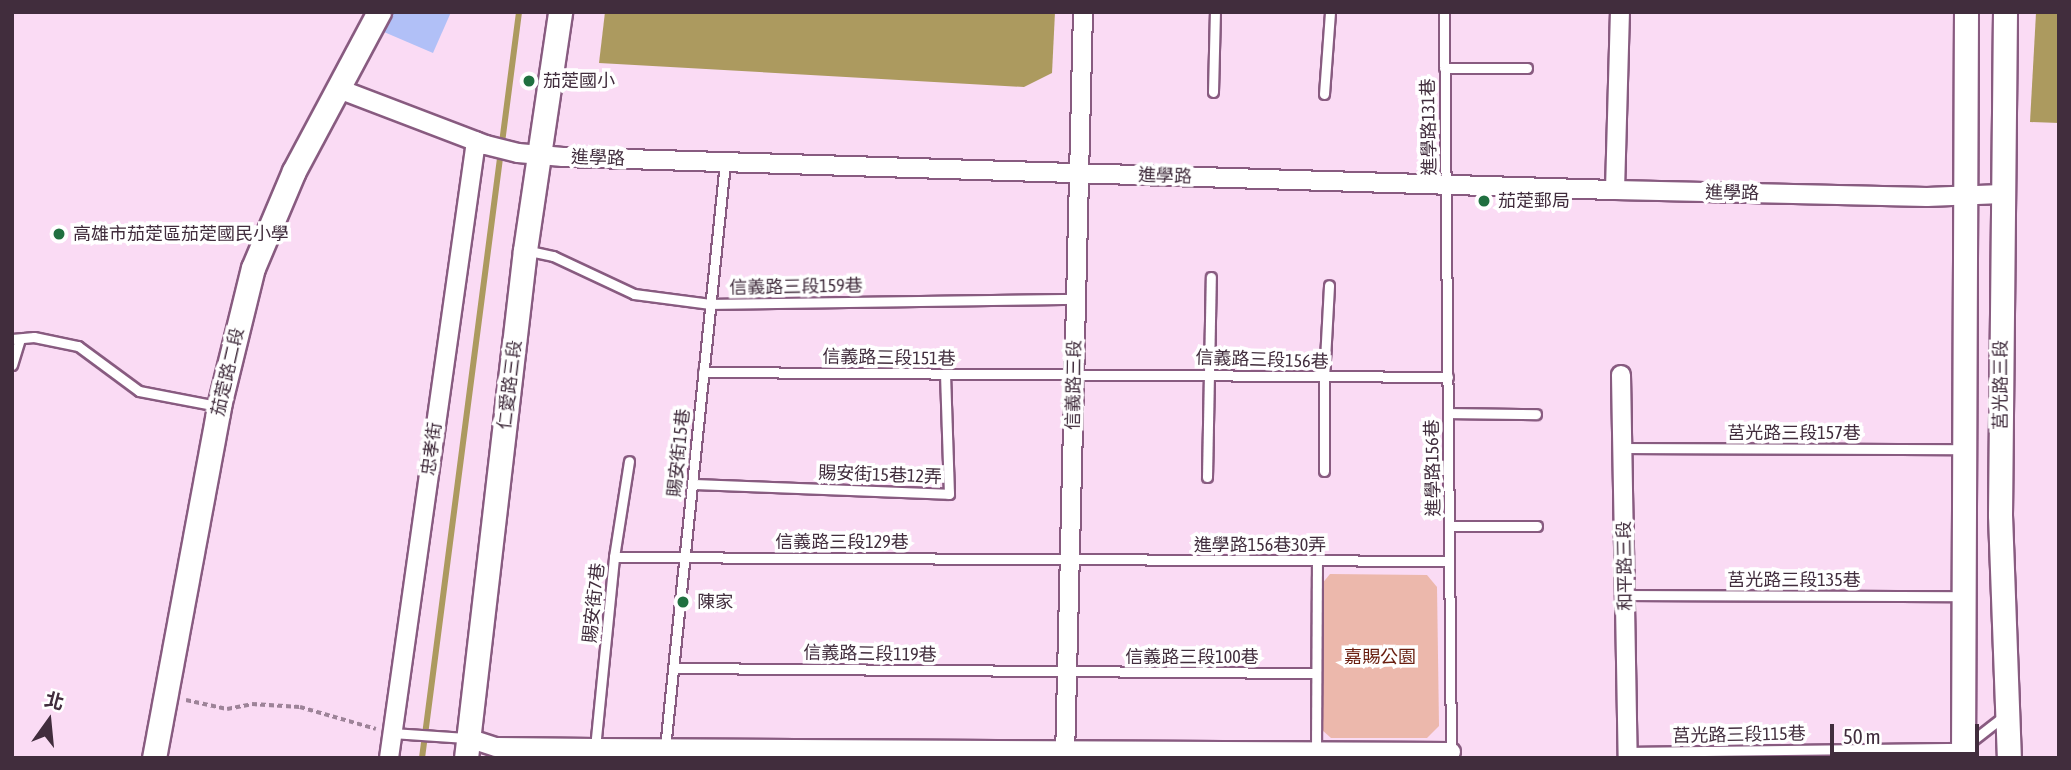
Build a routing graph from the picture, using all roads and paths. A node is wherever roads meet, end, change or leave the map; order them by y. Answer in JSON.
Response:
{"nodes":[{"id":1,"x":379,"y":12,"type":"edge"},
{"id":2,"x":560,"y":12,"type":"edge"},
{"id":3,"x":1083,"y":12,"type":"edge"},
{"id":4,"x":1216,"y":12,"type":"edge"},
{"id":5,"x":1329,"y":12,"type":"edge"},
{"id":6,"x":1444,"y":12,"type":"edge"},
{"id":7,"x":1620,"y":12,"type":"edge"},
{"id":8,"x":1966,"y":12,"type":"edge"},
{"id":9,"x":2004,"y":12,"type":"edge"},
{"id":10,"x":1444,"y":68,"type":"junction"},
{"id":11,"x":1527,"y":68,"type":"dead end"},
{"id":12,"x":339,"y":89,"type":"junction"},
{"id":13,"x":1213,"y":92,"type":"dead end"},
{"id":14,"x":1324,"y":94,"type":"dead end"},
{"id":15,"x":481,"y":143,"type":"junction"},
{"id":16,"x":529,"y":154,"type":"junction"},
{"id":17,"x":725,"y":162,"type":"junction"},
{"id":18,"x":1079,"y":173,"type":"junction"},
{"id":19,"x":1446,"y":185,"type":"junction"},
{"id":20,"x":1615,"y":190,"type":"junction"},
{"id":21,"x":2002,"y":194,"type":"junction"},
{"id":22,"x":1964,"y":196,"type":"junction"},
{"id":23,"x":525,"y":250,"type":"junction"},
{"id":24,"x":1211,"y":277,"type":"dead end"},
{"id":25,"x":1329,"y":285,"type":"dead end"},
{"id":26,"x":1076,"y":299,"type":"junction"},
{"id":27,"x":710,"y":304,"type":"junction"},
{"id":28,"x":16,"y":339,"type":"edge"},
{"id":29,"x":12,"y":365,"type":"edge"},
{"id":30,"x":704,"y":372,"type":"junction"},
{"id":31,"x":1075,"y":372,"type":"junction"},
{"id":32,"x":1209,"y":373,"type":"junction"},
{"id":33,"x":946,"y":375,"type":"junction"},
{"id":34,"x":1621,"y":375,"type":"dead end"},
{"id":35,"x":1448,"y":377,"type":"junction"},
{"id":36,"x":1324,"y":379,"type":"junction"},
{"id":37,"x":219,"y":406,"type":"junction"},
{"id":38,"x":1448,"y":414,"type":"junction"},
{"id":39,"x":1536,"y":414,"type":"dead end"},
{"id":40,"x":1622,"y":448,"type":"junction"},
{"id":41,"x":1966,"y":449,"type":"junction"},
{"id":42,"x":629,"y":461,"type":"dead end"},
{"id":43,"x":1324,"y":471,"type":"dead end"},
{"id":44,"x":1207,"y":477,"type":"dead end"},
{"id":45,"x":692,"y":484,"type":"junction"},
{"id":46,"x":1449,"y":526,"type":"junction"},
{"id":47,"x":1537,"y":526,"type":"dead end"},
{"id":48,"x":614,"y":557,"type":"junction"},
{"id":49,"x":684,"y":557,"type":"junction"},
{"id":50,"x":1070,"y":559,"type":"junction"},
{"id":51,"x":1317,"y":561,"type":"junction"},
{"id":52,"x":1450,"y":561,"type":"junction"},
{"id":53,"x":1625,"y":595,"type":"junction"},
{"id":54,"x":1963,"y":596,"type":"junction"},
{"id":55,"x":673,"y":668,"type":"junction"},
{"id":56,"x":1067,"y":672,"type":"junction"},
{"id":57,"x":1316,"y":673,"type":"junction"},
{"id":58,"x":165,"y":696,"type":"junction"},
{"id":59,"x":2007,"y":714,"type":"junction"},
{"id":60,"x":400,"y":733,"type":"junction"},
{"id":61,"x":467,"y":748,"type":"edge"},
{"id":62,"x":665,"y":748,"type":"junction"},
{"id":63,"x":1316,"y":750,"type":"junction"},
{"id":64,"x":596,"y":753,"type":"edge"},
{"id":65,"x":1065,"y":753,"type":"edge"},
{"id":66,"x":1963,"y":753,"type":"edge"},
{"id":67,"x":1451,"y":755,"type":"edge"},
{"id":68,"x":1628,"y":755,"type":"edge"},
{"id":69,"x":155,"y":758,"type":"edge"},
{"id":70,"x":389,"y":758,"type":"edge"},
{"id":71,"x":2009,"y":758,"type":"edge"}],
"edges":[{"from":1,"to":12,"type":"street","name":"茄萣路二段"},
{"from":2,"to":16,"type":"street","name":"仁愛路三段"},
{"from":3,"to":18,"type":"street","name":"信義路三段"},
{"from":4,"to":13,"type":"lane"},
{"from":5,"to":14,"type":"lane"},
{"from":6,"to":10,"type":"lane","name":"進學路131巷"},
{"from":7,"to":20,"type":"street"},
{"from":8,"to":22,"type":"street","name":"莒光路三段"},
{"from":9,"to":21,"type":"street","name":"莒光路三段"},
{"from":10,"to":11,"type":"lane","name":"進學路131巷"},
{"from":10,"to":19,"type":"lane","name":"進學路131巷"},
{"from":12,"to":15,"type":"street","name":"進學路"},
{"from":12,"to":37,"type":"street","name":"茄萣路二段"},
{"from":15,"to":16,"type":"street","name":"進學路"},
{"from":15,"to":60,"type":"street","name":"忠孝街"},
{"from":16,"to":17,"type":"street","name":"進學路"},
{"from":16,"to":23,"type":"street","name":"仁愛路三段"},
{"from":17,"to":18,"type":"street","name":"進學路"},
{"from":17,"to":27,"type":"lane","name":"賜安街15巷"},
{"from":18,"to":19,"type":"street","name":"進學路"},
{"from":18,"to":26,"type":"street","name":"信義路三段"},
{"from":19,"to":20,"type":"street","name":"進學路"},
{"from":19,"to":35,"type":"lane","name":"進學路156巷"},
{"from":20,"to":22,"type":"street","name":"進學路"},
{"from":21,"to":22,"type":"street","name":"進學路"},
{"from":21,"to":59,"type":"street","name":"莒光路三段"},
{"from":22,"to":41,"type":"street","name":"莒光路三段"},
{"from":23,"to":27,"type":"lane","name":"信義路三段159巷"},
{"from":23,"to":61,"type":"street","name":"仁愛路三段"},
{"from":24,"to":32,"type":"lane"},
{"from":25,"to":36,"type":"lane"},
{"from":26,"to":27,"type":"lane","name":"信義路三段159巷"},
{"from":26,"to":31,"type":"street","name":"信義路三段"},
{"from":27,"to":30,"type":"lane","name":"賜安街15巷"},
{"from":28,"to":29,"type":"lane"},
{"from":28,"to":37,"type":"lane"},
{"from":30,"to":33,"type":"lane","name":"信義路三段151巷"},
{"from":30,"to":45,"type":"lane","name":"賜安街15巷"},
{"from":31,"to":32,"type":"lane","name":"信義路三段156巷"},
{"from":31,"to":33,"type":"lane","name":"信義路三段151巷"},
{"from":31,"to":50,"type":"street","name":"信義路三段"},
{"from":32,"to":36,"type":"lane","name":"信義路三段156巷"},
{"from":32,"to":44,"type":"lane"},
{"from":33,"to":45,"type":"lane","name":"賜安街15巷12弄"},
{"from":34,"to":40,"type":"street","name":"和平路三段"},
{"from":35,"to":36,"type":"lane","name":"信義路三段156巷"},
{"from":35,"to":38,"type":"lane","name":"進學路156巷"},
{"from":36,"to":43,"type":"lane"},
{"from":37,"to":58,"type":"street","name":"茄萣路二段"},
{"from":38,"to":39,"type":"lane"},
{"from":38,"to":46,"type":"lane","name":"進學路156巷"},
{"from":40,"to":41,"type":"lane","name":"莒光路三段157巷"},
{"from":40,"to":53,"type":"street","name":"和平路三段"},
{"from":41,"to":54,"type":"street","name":"莒光路三段"},
{"from":42,"to":48,"type":"lane","name":"賜安街7巷"},
{"from":45,"to":49,"type":"lane","name":"賜安街15巷"},
{"from":46,"to":47,"type":"lane"},
{"from":46,"to":52,"type":"lane","name":"進學路156巷"},
{"from":48,"to":49,"type":"lane","name":"信義路三段129巷"},
{"from":48,"to":64,"type":"lane","name":"賜安街7巷"},
{"from":49,"to":50,"type":"lane","name":"信義路三段129巷"},
{"from":49,"to":55,"type":"lane","name":"賜安街15巷"},
{"from":50,"to":51,"type":"lane","name":"進學路156巷30弄"},
{"from":50,"to":56,"type":"street","name":"信義路三段"},
{"from":51,"to":52,"type":"lane","name":"進學路156巷30弄"},
{"from":51,"to":57,"type":"lane"},
{"from":52,"to":67,"type":"lane","name":"進學路156巷"},
{"from":53,"to":54,"type":"lane","name":"莒光路三段135巷"},
{"from":53,"to":68,"type":"street","name":"和平路三段"},
{"from":54,"to":66,"type":"street","name":"莒光路三段"},
{"from":55,"to":56,"type":"lane","name":"信義路三段119巷"},
{"from":55,"to":62,"type":"lane","name":"賜安街15巷"},
{"from":56,"to":57,"type":"lane","name":"信義路三段100巷"},
{"from":56,"to":65,"type":"street","name":"信義路三段"},
{"from":57,"to":63,"type":"lane"},
{"from":58,"to":60,"type":"path"},
{"from":58,"to":69,"type":"street","name":"茄萣路二段"},
{"from":59,"to":66,"type":"lane"},
{"from":59,"to":71,"type":"street","name":"莒光路三段"},
{"from":60,"to":61,"type":"lane"},
{"from":60,"to":70,"type":"street","name":"忠孝街"},
{"from":61,"to":64,"type":"street"},
{"from":62,"to":64,"type":"street"},
{"from":62,"to":65,"type":"street"},
{"from":63,"to":65,"type":"street"},
{"from":63,"to":67,"type":"street"},
{"from":66,"to":68,"type":"lane","name":"莒光路三段115巷"}]}
